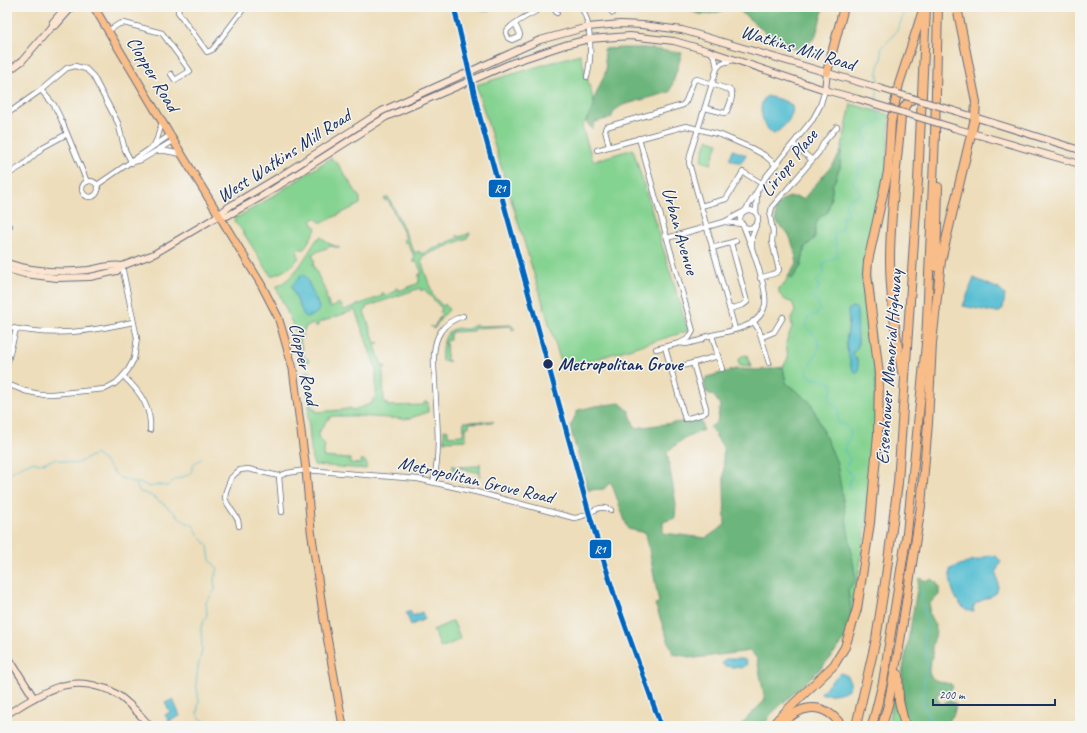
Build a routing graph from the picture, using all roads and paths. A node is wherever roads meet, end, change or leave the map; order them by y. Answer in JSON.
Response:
{"nodes":[{"id":1,"x":66,"y":7,"type":"edge"},
{"id":2,"x":72,"y":7,"type":"edge"},
{"id":3,"x":94,"y":7,"type":"edge"},
{"id":4,"x":179,"y":7,"type":"edge"},
{"id":5,"x":245,"y":7,"type":"edge"},
{"id":6,"x":475,"y":7,"type":"edge"},
{"id":7,"x":491,"y":7,"type":"edge"},
{"id":8,"x":544,"y":7,"type":"edge"},
{"id":9,"x":553,"y":7,"type":"edge"},
{"id":10,"x":581,"y":7,"type":"edge"},
{"id":11,"x":608,"y":7,"type":"edge"},
{"id":12,"x":844,"y":7,"type":"edge"},
{"id":13,"x":925,"y":7,"type":"edge"},
{"id":14,"x":938,"y":7,"type":"edge"},
{"id":15,"x":958,"y":7,"type":"edge"},
{"id":16,"x":558,"y":13,"type":"dead end"},
{"id":17,"x":612,"y":13,"type":"dead end"},
{"id":18,"x":515,"y":24,"type":"dead end"},
{"id":19,"x":588,"y":27,"type":"junction"},
{"id":20,"x":51,"y":28,"type":"junction"},
{"id":21,"x":108,"y":31,"type":"junction"},
{"id":22,"x":589,"y":39,"type":"junction"},
{"id":23,"x":709,"y":51,"type":"junction"},
{"id":24,"x":735,"y":59,"type":"junction"},
{"id":25,"x":717,"y":68,"type":"junction"},
{"id":26,"x":7,"y":72,"type":"edge"},
{"id":27,"x":828,"y":72,"type":"junction"},
{"id":28,"x":171,"y":74,"type":"dead end"},
{"id":29,"x":461,"y":76,"type":"joint"},
{"id":30,"x":587,"y":77,"type":"dead end"},
{"id":31,"x":463,"y":84,"type":"joint"},
{"id":32,"x":712,"y":84,"type":"junction"},
{"id":33,"x":41,"y":90,"type":"junction"},
{"id":34,"x":825,"y":90,"type":"junction"},
{"id":35,"x":913,"y":99,"type":"junction"},
{"id":36,"x":705,"y":108,"type":"junction"},
{"id":37,"x":7,"y":114,"type":"edge"},
{"id":38,"x":901,"y":114,"type":"junction"},
{"id":39,"x":975,"y":118,"type":"junction"},
{"id":40,"x":162,"y":122,"type":"junction"},
{"id":41,"x":837,"y":127,"type":"dead end"},
{"id":42,"x":698,"y":128,"type":"junction"},
{"id":43,"x":972,"y":133,"type":"junction"},
{"id":44,"x":67,"y":134,"type":"junction"},
{"id":45,"x":172,"y":138,"type":"junction"},
{"id":46,"x":639,"y":138,"type":"junction"},
{"id":47,"x":793,"y":144,"type":"junction"},
{"id":48,"x":609,"y":146,"type":"junction"},
{"id":49,"x":152,"y":147,"type":"junction"},
{"id":50,"x":597,"y":150,"type":"dead end"},
{"id":51,"x":1080,"y":150,"type":"edge"},
{"id":52,"x":156,"y":151,"type":"junction"},
{"id":53,"x":181,"y":154,"type":"junction"},
{"id":54,"x":934,"y":154,"type":"junction"},
{"id":55,"x":812,"y":160,"type":"junction"},
{"id":56,"x":132,"y":163,"type":"junction"},
{"id":57,"x":1080,"y":164,"type":"edge"},
{"id":58,"x":776,"y":165,"type":"junction"},
{"id":59,"x":7,"y":175,"type":"edge"},
{"id":60,"x":87,"y":182,"type":"junction"},
{"id":61,"x":762,"y":183,"type":"junction"},
{"id":62,"x":97,"y":185,"type":"junction"},
{"id":63,"x":757,"y":189,"type":"junction"},
{"id":64,"x":701,"y":206,"type":"junction"},
{"id":65,"x":744,"y":211,"type":"junction"},
{"id":66,"x":756,"y":213,"type":"junction"},
{"id":67,"x":219,"y":216,"type":"junction"},
{"id":68,"x":724,"y":222,"type":"junction"},
{"id":69,"x":756,"y":224,"type":"junction"},
{"id":70,"x":743,"y":225,"type":"junction"},
{"id":71,"x":707,"y":227,"type":"junction"},
{"id":72,"x":667,"y":238,"type":"junction"},
{"id":73,"x":736,"y":241,"type":"dead end"},
{"id":74,"x":731,"y":243,"type":"junction"},
{"id":75,"x":712,"y":248,"type":"junction"},
{"id":76,"x":753,"y":252,"type":"junction"},
{"id":77,"x":7,"y":263,"type":"edge"},
{"id":78,"x":122,"y":266,"type":"junction"},
{"id":79,"x":7,"y":269,"type":"edge"},
{"id":80,"x":760,"y":278,"type":"junction"},
{"id":81,"x":730,"y":309,"type":"junction"},
{"id":82,"x":935,"y":315,"type":"junction"},
{"id":83,"x":463,"y":316,"type":"dead end"},
{"id":84,"x":783,"y":316,"type":"dead end"},
{"id":85,"x":753,"y":321,"type":"junction"},
{"id":86,"x":133,"y":322,"type":"junction"},
{"id":87,"x":7,"y":327,"type":"edge"},
{"id":88,"x":16,"y":329,"type":"junction"},
{"id":89,"x":735,"y":329,"type":"junction"},
{"id":90,"x":693,"y":332,"type":"junction"},
{"id":91,"x":712,"y":335,"type":"junction"},
{"id":92,"x":705,"y":337,"type":"junction"},
{"id":93,"x":762,"y":337,"type":"junction"},
{"id":94,"x":680,"y":343,"type":"junction"},
{"id":95,"x":665,"y":347,"type":"junction"},
{"id":96,"x":656,"y":349,"type":"dead end"},
{"id":97,"x":718,"y":356,"type":"junction"},
{"id":98,"x":693,"y":363,"type":"junction"},
{"id":99,"x":769,"y":363,"type":"dead end"},
{"id":100,"x":7,"y":364,"type":"edge"},
{"id":101,"x":671,"y":369,"type":"junction"},
{"id":102,"x":722,"y":369,"type":"dead end"},
{"id":103,"x":124,"y":376,"type":"junction"},
{"id":104,"x":7,"y":384,"type":"edge"},
{"id":105,"x":904,"y":388,"type":"junction"},
{"id":106,"x":150,"y":430,"type":"dead end"},
{"id":107,"x":306,"y":470,"type":"junction"},
{"id":108,"x":279,"y":476,"type":"junction"},
{"id":109,"x":433,"y":482,"type":"junction"},
{"id":110,"x":611,"y":510,"type":"dead end"},
{"id":111,"x":282,"y":512,"type":"dead end"},
{"id":112,"x":239,"y":526,"type":"dead end"},
{"id":113,"x":899,"y":648,"type":"junction"},
{"id":114,"x":7,"y":655,"type":"edge"},
{"id":115,"x":34,"y":698,"type":"junction"},
{"id":116,"x":7,"y":714,"type":"edge"},
{"id":117,"x":785,"y":722,"type":"edge"},
{"id":118,"x":150,"y":726,"type":"edge"},
{"id":119,"x":343,"y":726,"type":"edge"},
{"id":120,"x":772,"y":726,"type":"edge"},
{"id":121,"x":780,"y":726,"type":"edge"},
{"id":122,"x":842,"y":726,"type":"edge"},
{"id":123,"x":856,"y":726,"type":"edge"},
{"id":124,"x":872,"y":726,"type":"edge"},
{"id":125,"x":882,"y":726,"type":"edge"},
{"id":126,"x":905,"y":726,"type":"edge"}],
"edges":[{"from":1,"to":20,"type":"main road"},
{"from":2,"to":20,"type":"main road"},
{"from":3,"to":21,"type":"main road","name":"Clopper Road"},
{"from":4,"to":5,"type":"street"},
{"from":6,"to":7,"type":"street"},
{"from":8,"to":18,"type":"street"},
{"from":9,"to":16,"type":"street"},
{"from":10,"to":19,"type":"street"},
{"from":11,"to":17,"type":"street"},
{"from":12,"to":27,"type":"highway"},
{"from":13,"to":105,"type":"highway","name":"Eisenhower Memorial Highway"},
{"from":13,"to":120,"type":"highway"},
{"from":14,"to":54,"type":"highway"},
{"from":15,"to":39,"type":"highway"},
{"from":19,"to":22,"type":"street"},
{"from":19,"to":27,"type":"main road","name":"Watkins Mill Road"},
{"from":19,"to":29,"type":"main road","name":"Watkins Mill Road"},
{"from":20,"to":26,"type":"main road"},
{"from":21,"to":28,"type":"street"},
{"from":21,"to":40,"type":"main road","name":"Clopper Road"},
{"from":22,"to":23,"type":"main road","name":"Watkins Mill Road"},
{"from":22,"to":30,"type":"street"},
{"from":22,"to":31,"type":"main road","name":"Watkins Mill Road"},
{"from":23,"to":24,"type":"main road","name":"Watkins Mill Road"},
{"from":23,"to":25,"type":"street"},
{"from":24,"to":25,"type":"street"},
{"from":24,"to":34,"type":"main road","name":"Watkins Mill Road"},
{"from":25,"to":32,"type":"street"},
{"from":27,"to":34,"type":"main road"},
{"from":27,"to":35,"type":"main road","name":"Watkins Mill Road","bridge":true},
{"from":29,"to":67,"type":"main road","name":"West Watkins Mill Road"},
{"from":31,"to":67,"type":"main road","name":"West Watkins Mill Road"},
{"from":32,"to":36,"type":"street"},
{"from":32,"to":36,"type":"street"},
{"from":32,"to":48,"type":"street"},
{"from":33,"to":37,"type":"street"},
{"from":33,"to":44,"type":"street"},
{"from":33,"to":56,"type":"street"},
{"from":34,"to":38,"type":"main road","name":"Watkins Mill Road","bridge":true},
{"from":34,"to":47,"type":"street"},
{"from":35,"to":38,"type":"highway"},
{"from":35,"to":39,"type":"main road","name":"Watkins Mill Road","bridge":true},
{"from":36,"to":42,"type":"street"},
{"from":38,"to":43,"type":"main road","name":"Watkins Mill Road","bridge":true},
{"from":38,"to":105,"type":"highway"},
{"from":39,"to":43,"type":"highway"},
{"from":39,"to":51,"type":"main road","name":"Watkins Mill Road"},
{"from":40,"to":45,"type":"main road","name":"Clopper Road"},
{"from":40,"to":49,"type":"street"},
{"from":41,"to":55,"type":"street","name":"Liriope Place"},
{"from":42,"to":46,"type":"street"},
{"from":42,"to":58,"type":"street"},
{"from":42,"to":64,"type":"street"},
{"from":43,"to":57,"type":"main road","name":"Watkins Mill Road"},
{"from":43,"to":82,"type":"highway"},
{"from":44,"to":59,"type":"street"},
{"from":44,"to":60,"type":"street"},
{"from":45,"to":49,"type":"street"},
{"from":45,"to":52,"type":"street"},
{"from":45,"to":53,"type":"main road","name":"Clopper Road"},
{"from":46,"to":48,"type":"street"},
{"from":46,"to":72,"type":"street","name":"Urban Avenue"},
{"from":47,"to":55,"type":"street"},
{"from":47,"to":58,"type":"street"},
{"from":48,"to":50,"type":"street"},
{"from":49,"to":56,"type":"street"},
{"from":52,"to":53,"type":"street"},
{"from":52,"to":56,"type":"street"},
{"from":53,"to":67,"type":"main road","name":"Clopper Road"},
{"from":54,"to":82,"type":"highway"},
{"from":54,"to":124,"type":"highway"},
{"from":55,"to":80,"type":"street","name":"Liriope Place"},
{"from":56,"to":62,"type":"street"},
{"from":58,"to":61,"type":"street"},
{"from":60,"to":62,"type":"street"},
{"from":60,"to":62,"type":"street"},
{"from":61,"to":63,"type":"street"},
{"from":61,"to":64,"type":"street"},
{"from":63,"to":65,"type":"street"},
{"from":63,"to":66,"type":"street"},
{"from":64,"to":71,"type":"street"},
{"from":65,"to":66,"type":"street"},
{"from":65,"to":68,"type":"street"},
{"from":65,"to":70,"type":"street"},
{"from":66,"to":69,"type":"street"},
{"from":67,"to":78,"type":"main road"},
{"from":67,"to":107,"type":"main road","name":"Clopper Road"},
{"from":68,"to":70,"type":"street"},
{"from":68,"to":71,"type":"street"},
{"from":69,"to":70,"type":"street"},
{"from":69,"to":76,"type":"street"},
{"from":70,"to":76,"type":"street"},
{"from":71,"to":72,"type":"street"},
{"from":71,"to":75,"type":"street"},
{"from":72,"to":90,"type":"street","name":"Urban Avenue"},
{"from":73,"to":74,"type":"street"},
{"from":74,"to":75,"type":"street"},
{"from":74,"to":81,"type":"street"},
{"from":75,"to":81,"type":"street"},
{"from":76,"to":80,"type":"street"},
{"from":77,"to":78,"type":"main road"},
{"from":78,"to":79,"type":"main road"},
{"from":78,"to":86,"type":"street"},
{"from":80,"to":85,"type":"street"},
{"from":81,"to":89,"type":"street"},
{"from":82,"to":113,"type":"highway"},
{"from":83,"to":109,"type":"street"},
{"from":84,"to":93,"type":"street"},
{"from":85,"to":89,"type":"street"},
{"from":85,"to":93,"type":"street"},
{"from":86,"to":88,"type":"street"},
{"from":86,"to":103,"type":"street"},
{"from":87,"to":88,"type":"street"},
{"from":88,"to":100,"type":"street"},
{"from":89,"to":91,"type":"street"},
{"from":90,"to":92,"type":"street"},
{"from":90,"to":94,"type":"street"},
{"from":91,"to":92,"type":"street"},
{"from":91,"to":97,"type":"street"},
{"from":92,"to":94,"type":"street"},
{"from":93,"to":99,"type":"street"},
{"from":94,"to":95,"type":"street"},
{"from":95,"to":96,"type":"street"},
{"from":95,"to":101,"type":"street"},
{"from":97,"to":98,"type":"street"},
{"from":97,"to":102,"type":"street"},
{"from":98,"to":101,"type":"street"},
{"from":98,"to":101,"type":"street"},
{"from":103,"to":104,"type":"street"},
{"from":103,"to":106,"type":"street"},
{"from":105,"to":123,"type":"highway","name":"Eisenhower Memorial Highway"},
{"from":107,"to":108,"type":"street","name":"Metropolitan Grove Road"},
{"from":107,"to":109,"type":"street","name":"Metropolitan Grove Road"},
{"from":107,"to":119,"type":"main road","name":"Clopper Road"},
{"from":108,"to":111,"type":"street"},
{"from":108,"to":112,"type":"street"},
{"from":109,"to":110,"type":"street","name":"Metropolitan Grove Road"},
{"from":113,"to":125,"type":"highway"},
{"from":113,"to":126,"type":"highway"},
{"from":114,"to":115,"type":"main road"},
{"from":115,"to":116,"type":"main road"},
{"from":115,"to":118,"type":"main road"},
{"from":117,"to":121,"type":"highway"},
{"from":117,"to":122,"type":"highway"}]}
